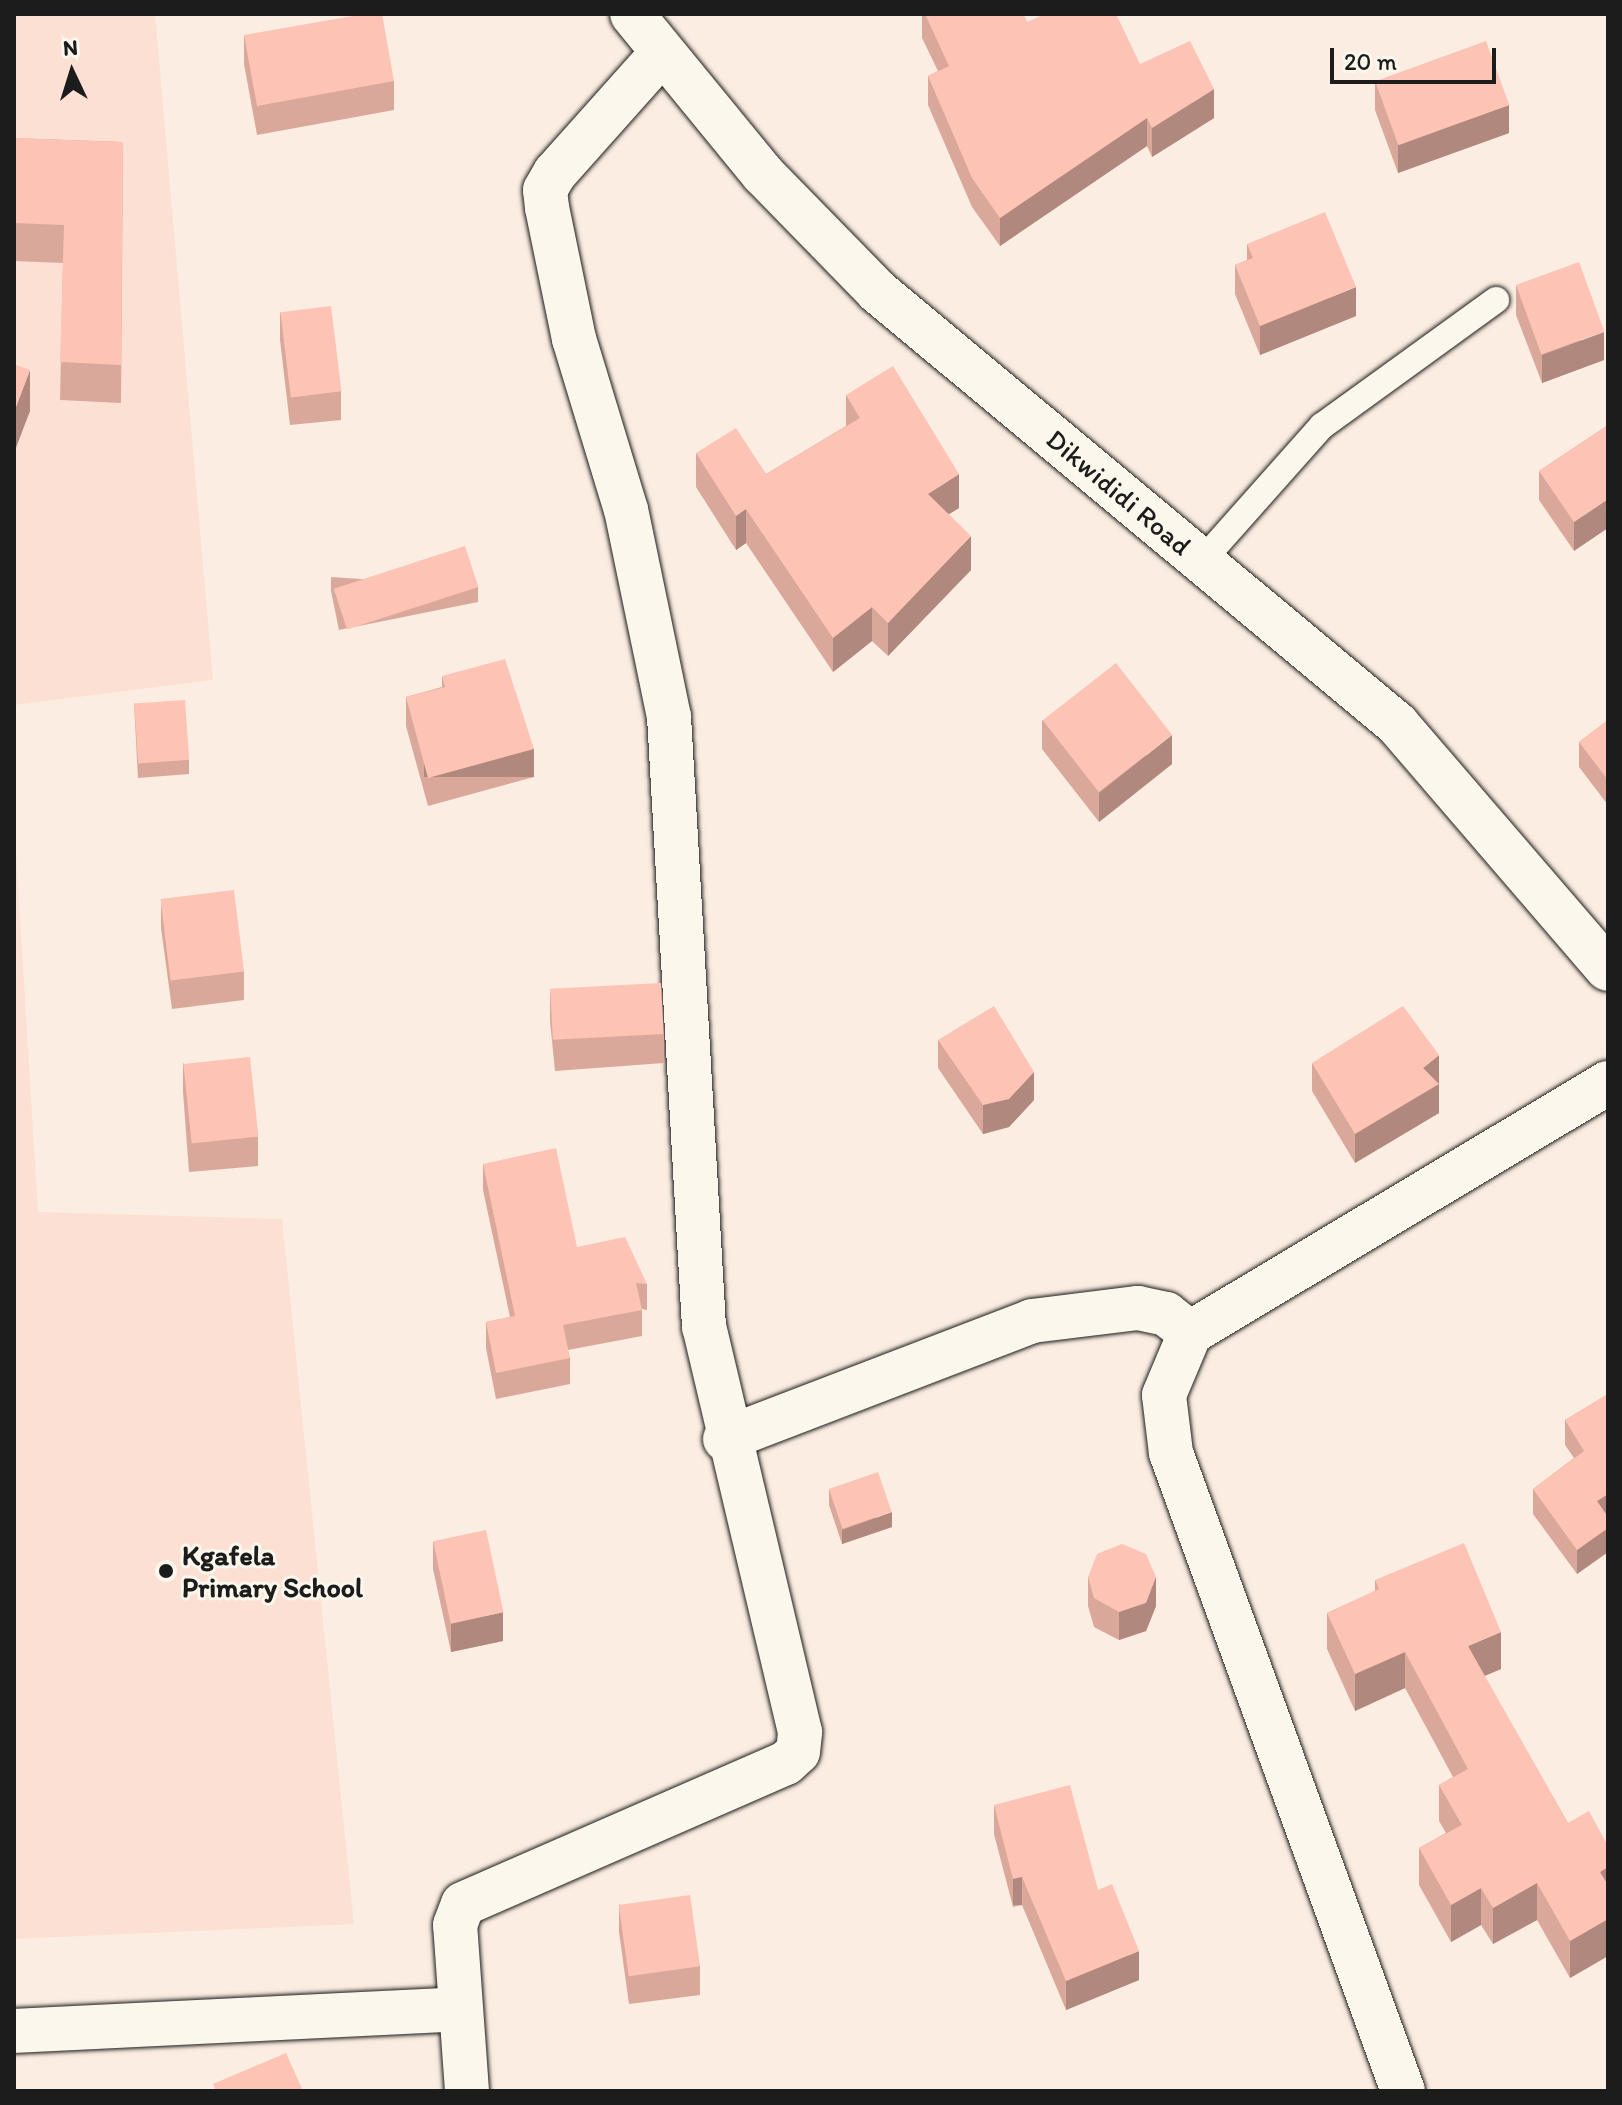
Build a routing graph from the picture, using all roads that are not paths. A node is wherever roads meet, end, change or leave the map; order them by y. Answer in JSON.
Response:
{"nodes":[{"id":1,"x":632,"y":14,"type":"edge"},
{"id":2,"x":661,"y":54,"type":"junction"},
{"id":3,"x":1496,"y":300,"type":"dead end"},
{"id":4,"x":1202,"y":561,"type":"junction"},
{"id":5,"x":1608,"y":969,"type":"edge"},
{"id":6,"x":1608,"y":1083,"type":"edge"},
{"id":7,"x":1190,"y":1333,"type":"junction"},
{"id":8,"x":725,"y":1439,"type":"junction"},
{"id":9,"x":458,"y":2009,"type":"junction"},
{"id":10,"x":14,"y":2031,"type":"edge"},
{"id":11,"x":467,"y":2091,"type":"edge"},
{"id":12,"x":1403,"y":2091,"type":"edge"}],
"edges":[{"from":1,"to":2,"type":"street","name":"Dikwididi Road"},
{"from":2,"to":4,"type":"street","name":"Dikwididi Road"},
{"from":2,"to":8,"type":"street"},
{"from":3,"to":4,"type":"lane"},
{"from":4,"to":5,"type":"street","name":"Dikwididi Road"},
{"from":6,"to":7,"type":"street"},
{"from":7,"to":8,"type":"street"},
{"from":7,"to":12,"type":"street"},
{"from":8,"to":9,"type":"street"},
{"from":9,"to":10,"type":"street"},
{"from":9,"to":11,"type":"street"}]}
